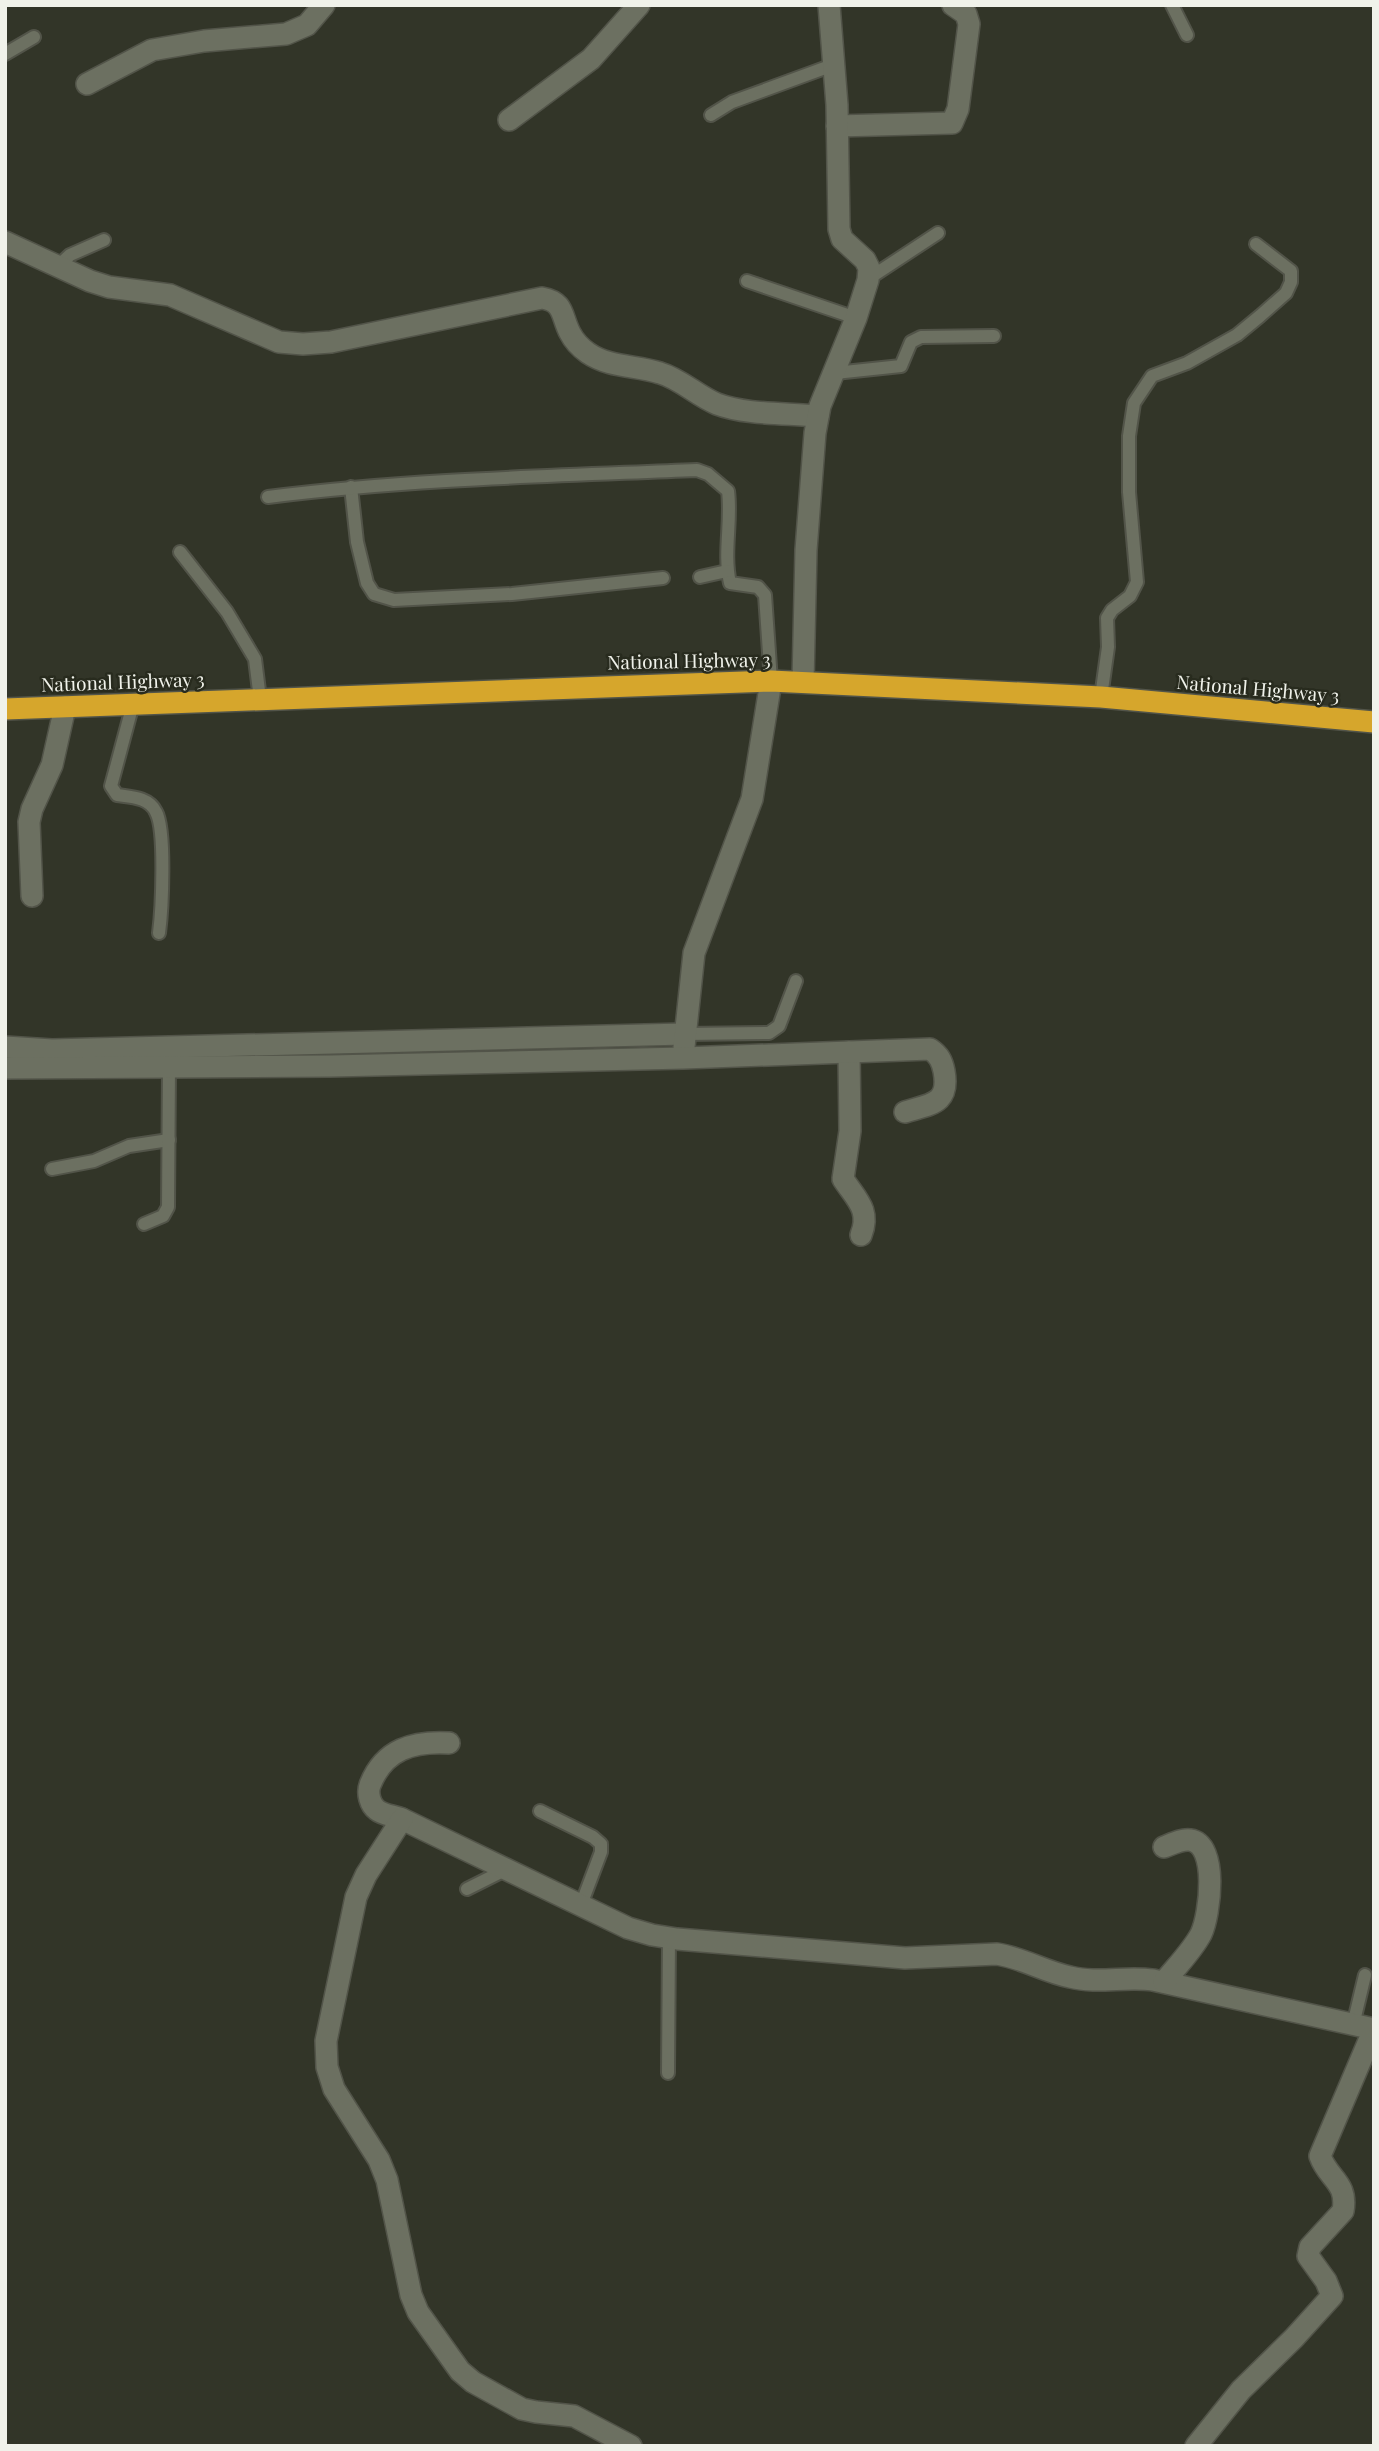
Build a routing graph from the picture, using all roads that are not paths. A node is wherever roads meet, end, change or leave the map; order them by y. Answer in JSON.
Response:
{"nodes":[{"id":1,"x":324,"y":5,"type":"edge"},
{"id":2,"x":639,"y":5,"type":"edge"},
{"id":3,"x":829,"y":5,"type":"edge"},
{"id":4,"x":953,"y":5,"type":"edge"},
{"id":5,"x":1172,"y":5,"type":"edge"},
{"id":6,"x":1187,"y":35,"type":"dead end"},
{"id":7,"x":34,"y":37,"type":"dead end"},
{"id":8,"x":5,"y":54,"type":"edge"},
{"id":9,"x":833,"y":65,"type":"junction"},
{"id":10,"x":87,"y":83,"type":"dead end"},
{"id":11,"x":711,"y":115,"type":"dead end"},
{"id":12,"x":509,"y":120,"type":"dead end"},
{"id":13,"x":837,"y":126,"type":"junction"},
{"id":14,"x":937,"y":233,"type":"dead end"},
{"id":15,"x":104,"y":240,"type":"dead end"},
{"id":16,"x":5,"y":242,"type":"edge"},
{"id":17,"x":1256,"y":244,"type":"dead end"},
{"id":18,"x":58,"y":266,"type":"junction"},
{"id":19,"x":868,"y":280,"type":"junction"},
{"id":20,"x":747,"y":281,"type":"dead end"},
{"id":21,"x":856,"y":318,"type":"junction"},
{"id":22,"x":994,"y":336,"type":"dead end"},
{"id":23,"x":835,"y":373,"type":"junction"},
{"id":24,"x":818,"y":416,"type":"junction"},
{"id":25,"x":351,"y":487,"type":"junction"},
{"id":26,"x":268,"y":498,"type":"dead end"},
{"id":27,"x":180,"y":552,"type":"dead end"},
{"id":28,"x":727,"y":571,"type":"junction"},
{"id":29,"x":700,"y":577,"type":"dead end"},
{"id":30,"x":663,"y":578,"type":"dead end"},
{"id":31,"x":771,"y":681,"type":"junction"},
{"id":32,"x":803,"y":682,"type":"junction"},
{"id":33,"x":1101,"y":697,"type":"junction"},
{"id":34,"x":260,"y":699,"type":"junction"},
{"id":35,"x":133,"y":704,"type":"junction"},
{"id":36,"x":65,"y":707,"type":"junction"},
{"id":37,"x":5,"y":709,"type":"edge"},
{"id":38,"x":1374,"y":722,"type":"edge"},
{"id":39,"x":32,"y":896,"type":"dead end"},
{"id":40,"x":159,"y":933,"type":"dead end"},
{"id":41,"x":796,"y":981,"type":"dead end"},
{"id":42,"x":684,"y":1045,"type":"junction"},
{"id":43,"x":5,"y":1047,"type":"edge"},
{"id":44,"x":849,"y":1052,"type":"junction"},
{"id":45,"x":331,"y":1055,"type":"junction"},
{"id":46,"x":169,"y":1067,"type":"junction"},
{"id":47,"x":5,"y":1068,"type":"edge"},
{"id":48,"x":905,"y":1112,"type":"dead end"},
{"id":49,"x":169,"y":1140,"type":"junction"},
{"id":50,"x":52,"y":1169,"type":"dead end"},
{"id":51,"x":144,"y":1224,"type":"dead end"},
{"id":52,"x":861,"y":1236,"type":"dead end"},
{"id":53,"x":450,"y":1743,"type":"dead end"},
{"id":54,"x":540,"y":1811,"type":"dead end"},
{"id":55,"x":402,"y":1819,"type":"junction"},
{"id":56,"x":1164,"y":1847,"type":"dead end"},
{"id":57,"x":507,"y":1869,"type":"junction"},
{"id":58,"x":467,"y":1889,"type":"dead end"},
{"id":59,"x":581,"y":1905,"type":"junction"},
{"id":60,"x":669,"y":1937,"type":"junction"},
{"id":61,"x":1365,"y":1975,"type":"dead end"},
{"id":62,"x":1164,"y":1982,"type":"junction"},
{"id":63,"x":1353,"y":2025,"type":"junction"},
{"id":64,"x":668,"y":2073,"type":"dead end"},
{"id":65,"x":631,"y":2446,"type":"edge"},
{"id":66,"x":1196,"y":2446,"type":"edge"}],
"edges":[{"from":1,"to":10,"type":"street"},
{"from":2,"to":12,"type":"street"},
{"from":3,"to":9,"type":"street"},
{"from":4,"to":13,"type":"street"},
{"from":5,"to":6,"type":"lane"},
{"from":7,"to":8,"type":"lane"},
{"from":9,"to":11,"type":"lane"},
{"from":9,"to":13,"type":"street"},
{"from":13,"to":19,"type":"street"},
{"from":14,"to":19,"type":"lane"},
{"from":15,"to":18,"type":"lane"},
{"from":16,"to":18,"type":"street"},
{"from":17,"to":33,"type":"lane"},
{"from":18,"to":24,"type":"street"},
{"from":19,"to":21,"type":"street"},
{"from":20,"to":21,"type":"lane"},
{"from":21,"to":23,"type":"street"},
{"from":22,"to":23,"type":"lane"},
{"from":23,"to":24,"type":"street"},
{"from":24,"to":32,"type":"street"},
{"from":25,"to":26,"type":"lane"},
{"from":25,"to":28,"type":"lane"},
{"from":25,"to":30,"type":"lane"},
{"from":27,"to":34,"type":"lane"},
{"from":28,"to":29,"type":"lane"},
{"from":28,"to":31,"type":"lane"},
{"from":31,"to":32,"type":"highway","name":"National Highway 3"},
{"from":31,"to":34,"type":"highway","name":"National Highway 3"},
{"from":31,"to":42,"type":"street"},
{"from":32,"to":33,"type":"highway","name":"National Highway 3"},
{"from":33,"to":38,"type":"highway","name":"National Highway 3"},
{"from":34,"to":35,"type":"highway","name":"National Highway 3"},
{"from":35,"to":36,"type":"highway","name":"National Highway 3"},
{"from":35,"to":40,"type":"lane"},
{"from":36,"to":37,"type":"highway","name":"National Highway 3"},
{"from":36,"to":39,"type":"street"},
{"from":41,"to":42,"type":"lane"},
{"from":42,"to":44,"type":"street"},
{"from":42,"to":45,"type":"street"},
{"from":43,"to":45,"type":"street"},
{"from":44,"to":48,"type":"street"},
{"from":44,"to":52,"type":"street"},
{"from":45,"to":46,"type":"street"},
{"from":46,"to":47,"type":"street"},
{"from":46,"to":49,"type":"lane"},
{"from":49,"to":50,"type":"lane"},
{"from":49,"to":51,"type":"lane"},
{"from":53,"to":55,"type":"street"},
{"from":54,"to":59,"type":"lane"},
{"from":55,"to":57,"type":"street"},
{"from":55,"to":65,"type":"street"},
{"from":56,"to":62,"type":"street"},
{"from":57,"to":58,"type":"lane"},
{"from":57,"to":59,"type":"street"},
{"from":59,"to":60,"type":"street"},
{"from":60,"to":62,"type":"street"},
{"from":60,"to":64,"type":"lane"},
{"from":61,"to":63,"type":"lane"},
{"from":62,"to":63,"type":"street"},
{"from":63,"to":66,"type":"street"}]}
